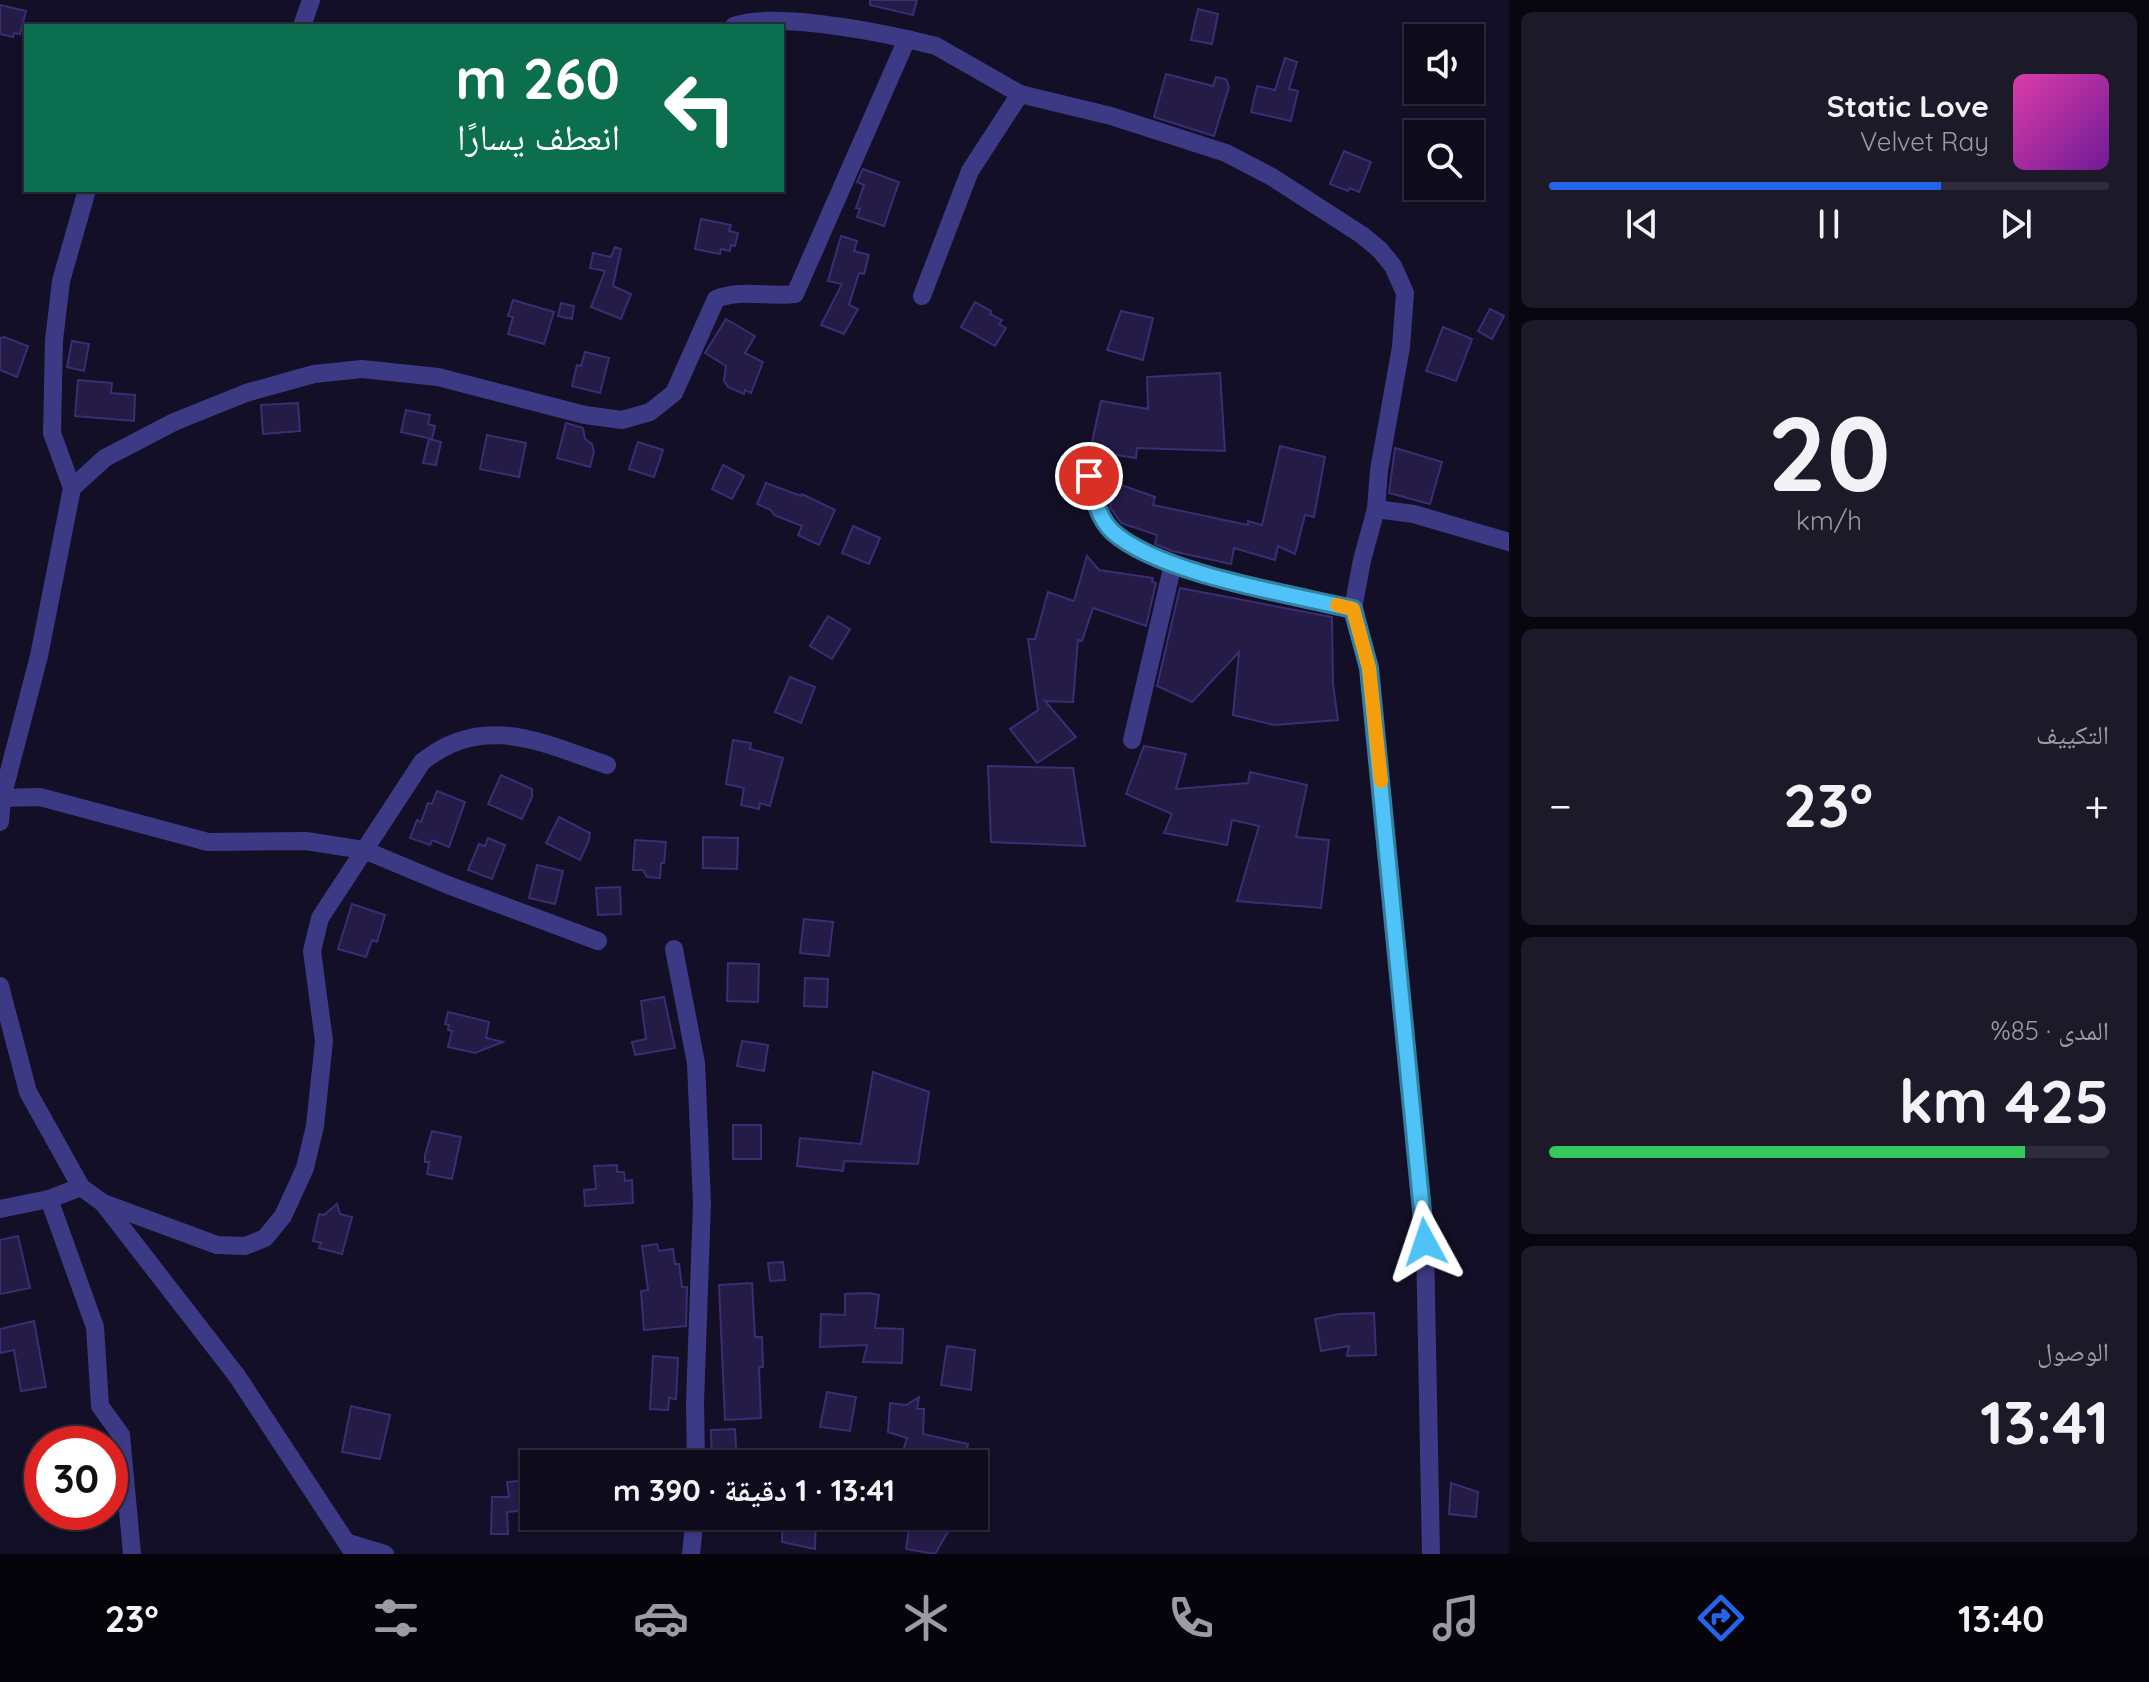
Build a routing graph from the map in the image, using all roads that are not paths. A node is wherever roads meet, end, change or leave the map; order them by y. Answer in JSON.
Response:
{"nodes":[{"id":1,"x":311,"y":0,"type":"edge"},
{"id":2,"x":303,"y":24,"type":"edge"},
{"id":3,"x":752,"y":24,"type":"edge"},
{"id":4,"x":907,"y":39,"type":"junction"},
{"id":5,"x":1020,"y":94,"type":"junction"},
{"id":6,"x":86,"y":192,"type":"edge"},
{"id":7,"x":922,"y":296,"type":"dead end"},
{"id":8,"x":1089,"y":476,"type":"dead end"},
{"id":9,"x":72,"y":488,"type":"junction"},
{"id":10,"x":1376,"y":509,"type":"junction"},
{"id":11,"x":1509,"y":542,"type":"edge"},
{"id":12,"x":1173,"y":564,"type":"junction"},
{"id":13,"x":1353,"y":609,"type":"junction"},
{"id":14,"x":1132,"y":740,"type":"dead end"},
{"id":15,"x":607,"y":765,"type":"dead end"},
{"id":16,"x":1,"y":798,"type":"edge"},
{"id":17,"x":0,"y":822,"type":"edge"},
{"id":18,"x":364,"y":850,"type":"junction"},
{"id":19,"x":598,"y":941,"type":"dead end"},
{"id":20,"x":674,"y":949,"type":"dead end"},
{"id":21,"x":0,"y":986,"type":"edge"},
{"id":22,"x":81,"y":1187,"type":"junction"},
{"id":23,"x":49,"y":1199,"type":"junction"},
{"id":24,"x":103,"y":1203,"type":"junction"},
{"id":25,"x":0,"y":1209,"type":"edge"},
{"id":26,"x":696,"y":1450,"type":"edge"},
{"id":27,"x":694,"y":1530,"type":"edge"},
{"id":28,"x":350,"y":1548,"type":"edge"},
{"id":29,"x":132,"y":1554,"type":"edge"},
{"id":30,"x":385,"y":1554,"type":"edge"},
{"id":31,"x":691,"y":1554,"type":"edge"},
{"id":32,"x":1431,"y":1554,"type":"edge"}],
"edges":[{"from":1,"to":2,"type":"street"},
{"from":3,"to":4,"type":"street"},
{"from":4,"to":5,"type":"street"},
{"from":4,"to":9,"type":"street"},
{"from":5,"to":7,"type":"street"},
{"from":5,"to":10,"type":"street"},
{"from":6,"to":9,"type":"street"},
{"from":8,"to":12,"type":"street"},
{"from":9,"to":16,"type":"street"},
{"from":10,"to":11,"type":"street"},
{"from":10,"to":13,"type":"street"},
{"from":12,"to":13,"type":"street"},
{"from":12,"to":14,"type":"street"},
{"from":13,"to":32,"type":"street"},
{"from":15,"to":18,"type":"street"},
{"from":16,"to":17,"type":"street"},
{"from":16,"to":18,"type":"street"},
{"from":18,"to":19,"type":"street"},
{"from":18,"to":24,"type":"street"},
{"from":20,"to":26,"type":"street"},
{"from":21,"to":22,"type":"street"},
{"from":22,"to":23,"type":"street"},
{"from":22,"to":24,"type":"street"},
{"from":23,"to":25,"type":"street"},
{"from":23,"to":29,"type":"street"},
{"from":24,"to":28,"type":"street"},
{"from":27,"to":31,"type":"street"},
{"from":28,"to":30,"type":"street"}]}
